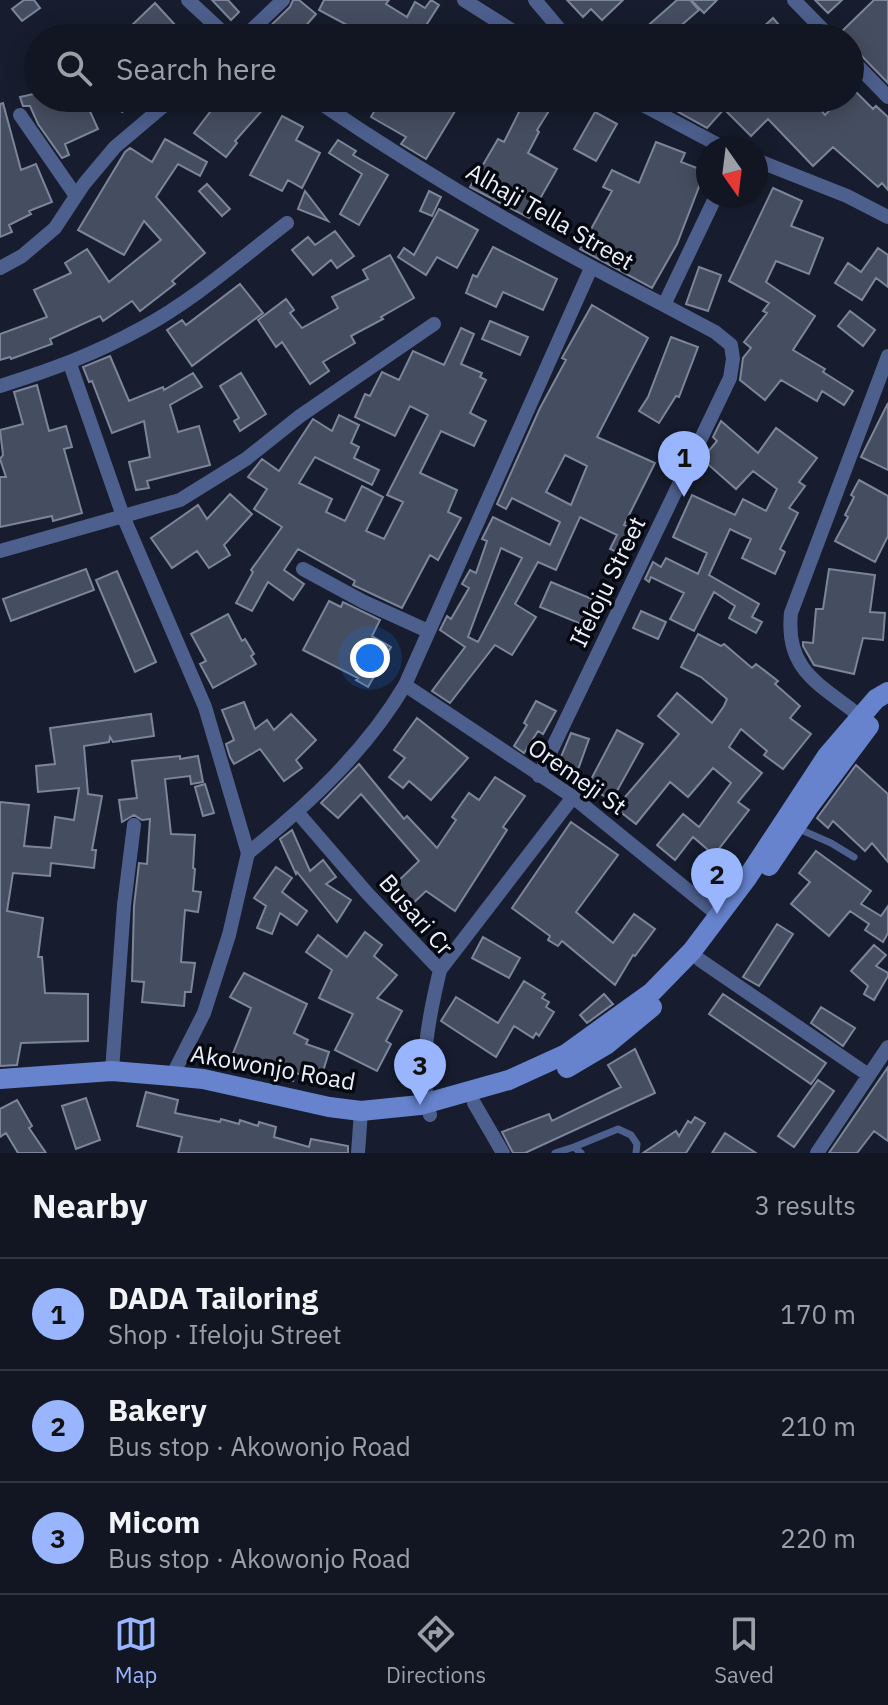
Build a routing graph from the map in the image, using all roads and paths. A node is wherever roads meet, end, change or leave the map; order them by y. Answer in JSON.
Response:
{"nodes":[{"id":1,"x":188,"y":0,"type":"edge"},
{"id":2,"x":283,"y":0,"type":"edge"},
{"id":3,"x":464,"y":0,"type":"edge"},
{"id":4,"x":535,"y":0,"type":"edge"},
{"id":5,"x":794,"y":0,"type":"edge"},
{"id":6,"x":214,"y":24,"type":"edge"},
{"id":7,"x":258,"y":24,"type":"edge"},
{"id":8,"x":502,"y":24,"type":"edge"},
{"id":9,"x":555,"y":24,"type":"edge"},
{"id":10,"x":817,"y":24,"type":"edge"},
{"id":11,"x":864,"y":72,"type":"edge"},
{"id":12,"x":888,"y":97,"type":"edge"},
{"id":13,"x":156,"y":112,"type":"edge"},
{"id":14,"x":333,"y":112,"type":"edge"},
{"id":15,"x":656,"y":112,"type":"edge"},
{"id":16,"x":20,"y":115,"type":"dead end"},
{"id":17,"x":701,"y":136,"type":"edge"},
{"id":18,"x":768,"y":165,"type":"edge"},
{"id":19,"x":76,"y":196,"type":"junction"},
{"id":20,"x":710,"y":208,"type":"edge"},
{"id":21,"x":888,"y":217,"type":"edge"},
{"id":22,"x":287,"y":223,"type":"dead end"},
{"id":23,"x":0,"y":268,"type":"edge"},
{"id":24,"x":591,"y":268,"type":"junction"},
{"id":25,"x":664,"y":305,"type":"junction"},
{"id":26,"x":434,"y":324,"type":"dead end"},
{"id":27,"x":888,"y":356,"type":"edge"},
{"id":28,"x":70,"y":364,"type":"junction"},
{"id":29,"x":0,"y":386,"type":"edge"},
{"id":30,"x":123,"y":516,"type":"junction"},
{"id":31,"x":0,"y":551,"type":"edge"},
{"id":32,"x":303,"y":569,"type":"dead end"},
{"id":33,"x":428,"y":631,"type":"junction"},
{"id":34,"x":405,"y":685,"type":"junction"},
{"id":35,"x":888,"y":692,"type":"edge"},
{"id":36,"x":888,"y":707,"type":"edge"},
{"id":37,"x":860,"y":716,"type":"junction"},
{"id":38,"x":539,"y":776,"type":"junction"},
{"id":39,"x":573,"y":797,"type":"junction"},
{"id":40,"x":298,"y":813,"type":"junction"},
{"id":41,"x":134,"y":825,"type":"dead end"},
{"id":42,"x":795,"y":827,"type":"junction"},
{"id":43,"x":248,"y":853,"type":"junction"},
{"id":44,"x":854,"y":857,"type":"dead end"},
{"id":45,"x":717,"y":914,"type":"junction"},
{"id":46,"x":700,"y":960,"type":"junction"},
{"id":47,"x":440,"y":970,"type":"junction"},
{"id":48,"x":888,"y":1047,"type":"edge"},
{"id":49,"x":112,"y":1071,"type":"junction"},
{"id":50,"x":867,"y":1074,"type":"junction"},
{"id":51,"x":172,"y":1076,"type":"junction"},
{"id":52,"x":0,"y":1079,"type":"edge"},
{"id":53,"x":0,"y":1091,"type":"edge"},
{"id":54,"x":474,"y":1103,"type":"junction"},
{"id":55,"x":428,"y":1109,"type":"junction"},
{"id":56,"x":361,"y":1116,"type":"junction"},
{"id":57,"x":578,"y":1150,"type":"edge"},
{"id":58,"x":358,"y":1153,"type":"edge"},
{"id":59,"x":503,"y":1153,"type":"edge"},
{"id":60,"x":555,"y":1153,"type":"edge"},
{"id":61,"x":636,"y":1153,"type":"edge"},
{"id":62,"x":817,"y":1153,"type":"edge"}],
"edges":[{"from":1,"to":6,"type":"street"},
{"from":2,"to":7,"type":"street"},
{"from":3,"to":8,"type":"street"},
{"from":4,"to":9,"type":"street"},
{"from":5,"to":10,"type":"street"},
{"from":11,"to":12,"type":"street"},
{"from":13,"to":19,"type":"street"},
{"from":14,"to":24,"type":"street","name":"Alhaji Tella Street"},
{"from":15,"to":17,"type":"street"},
{"from":16,"to":19,"type":"street"},
{"from":18,"to":21,"type":"street"},
{"from":19,"to":23,"type":"street"},
{"from":20,"to":25,"type":"street"},
{"from":22,"to":28,"type":"street"},
{"from":24,"to":25,"type":"street","name":"Alhaji Tella Street"},
{"from":24,"to":33,"type":"street"},
{"from":25,"to":38,"type":"street","name":"Ifeloju Street"},
{"from":26,"to":30,"type":"street"},
{"from":27,"to":37,"type":"street"},
{"from":28,"to":29,"type":"street"},
{"from":28,"to":30,"type":"street"},
{"from":30,"to":31,"type":"street"},
{"from":30,"to":43,"type":"street"},
{"from":32,"to":33,"type":"street"},
{"from":33,"to":34,"type":"street"},
{"from":34,"to":38,"type":"street","name":"Oremeji St"},
{"from":34,"to":40,"type":"street"},
{"from":35,"to":37,"type":"main road","name":"Akowonjo Road"},
{"from":36,"to":42,"type":"main road","name":"Akowonjo Road"},
{"from":37,"to":45,"type":"main road","name":"Akowonjo Road"},
{"from":38,"to":39,"type":"street","name":"Oremeji St"},
{"from":39,"to":45,"type":"street","name":"Oremeji St"},
{"from":39,"to":47,"type":"street"},
{"from":40,"to":43,"type":"street"},
{"from":40,"to":47,"type":"street","name":"Busari Cr"},
{"from":41,"to":49,"type":"street"},
{"from":42,"to":44,"type":"lane"},
{"from":42,"to":46,"type":"main road","name":"Akowonjo Road"},
{"from":43,"to":51,"type":"street"},
{"from":45,"to":55,"type":"main road","name":"Akowonjo Road"},
{"from":46,"to":50,"type":"street"},
{"from":46,"to":54,"type":"main road","name":"Akowonjo Road"},
{"from":47,"to":55,"type":"street","name":"Busari Cr"},
{"from":48,"to":50,"type":"street"},
{"from":49,"to":51,"type":"main road","name":"Akowonjo Road"},
{"from":49,"to":52,"type":"main road","name":"Akowonjo Road"},
{"from":50,"to":62,"type":"street"},
{"from":51,"to":56,"type":"main road","name":"Akowonjo Road"},
{"from":53,"to":56,"type":"main road","name":"Akowonjo Road"},
{"from":54,"to":55,"type":"main road","name":"Akowonjo Road"},
{"from":54,"to":59,"type":"street"},
{"from":55,"to":56,"type":"main road","name":"Akowonjo Road"},
{"from":56,"to":58,"type":"street"},
{"from":57,"to":60,"type":"lane"},
{"from":57,"to":61,"type":"lane"}]}
